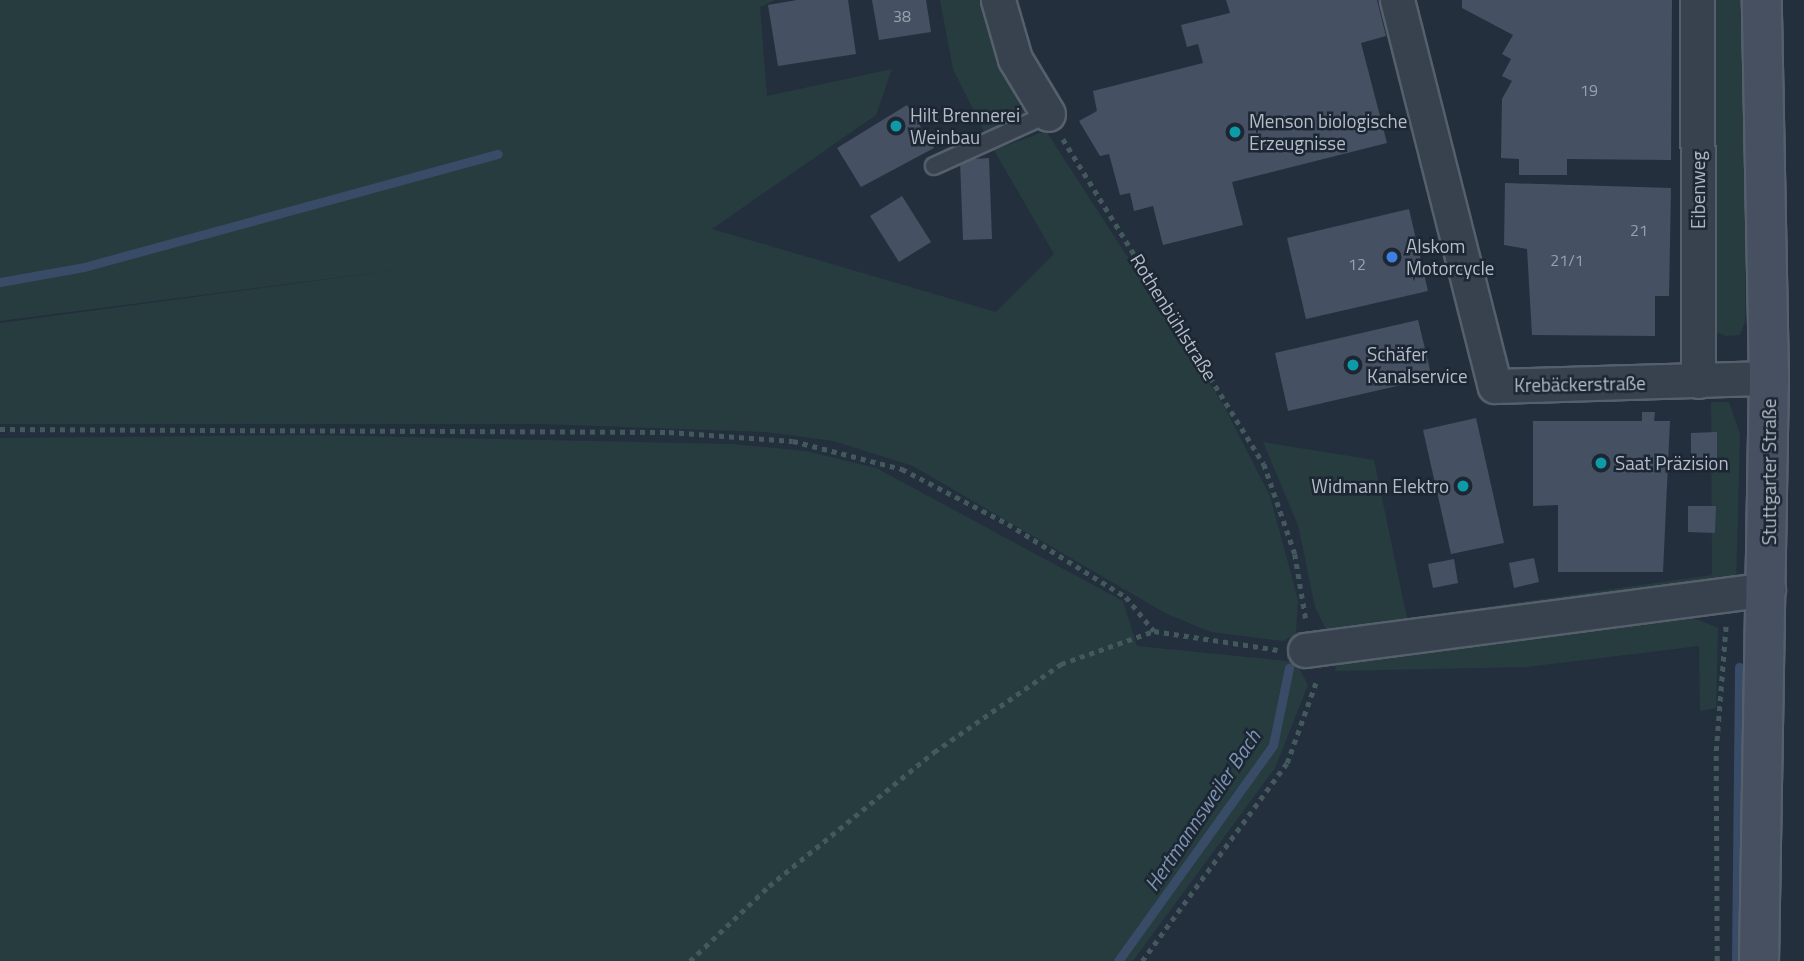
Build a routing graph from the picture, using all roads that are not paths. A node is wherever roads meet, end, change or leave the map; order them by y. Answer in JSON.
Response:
{"nodes":[{"id":1,"x":998,"y":0,"type":"edge"},
{"id":2,"x":1397,"y":0,"type":"edge"},
{"id":3,"x":1697,"y":0,"type":"edge"},
{"id":4,"x":1762,"y":0,"type":"edge"},
{"id":5,"x":1034,"y":121,"type":"joint"},
{"id":6,"x":934,"y":166,"type":"dead end"},
{"id":7,"x":1769,"y":378,"type":"junction"},
{"id":8,"x":1698,"y":381,"type":"junction"},
{"id":9,"x":1768,"y":589,"type":"junction"},
{"id":10,"x":1314,"y":649,"type":"road end"},
{"id":11,"x":1759,"y":953,"type":"edge"}],
"edges":[{"from":1,"to":5,"type":"street"},
{"from":2,"to":8,"type":"street","name":"Krebäckerstraße"},
{"from":3,"to":8,"type":"street","name":"Eibenweg"},
{"from":4,"to":7,"type":"main road","name":"Stuttgarter Straße"},
{"from":5,"to":6,"type":"lane"},
{"from":7,"to":8,"type":"street","name":"Krebäckerstraße"},
{"from":7,"to":9,"type":"main road","name":"Stuttgarter Straße"},
{"from":9,"to":10,"type":"street"},
{"from":9,"to":11,"type":"main road","name":"Stuttgarter Straße"}]}
